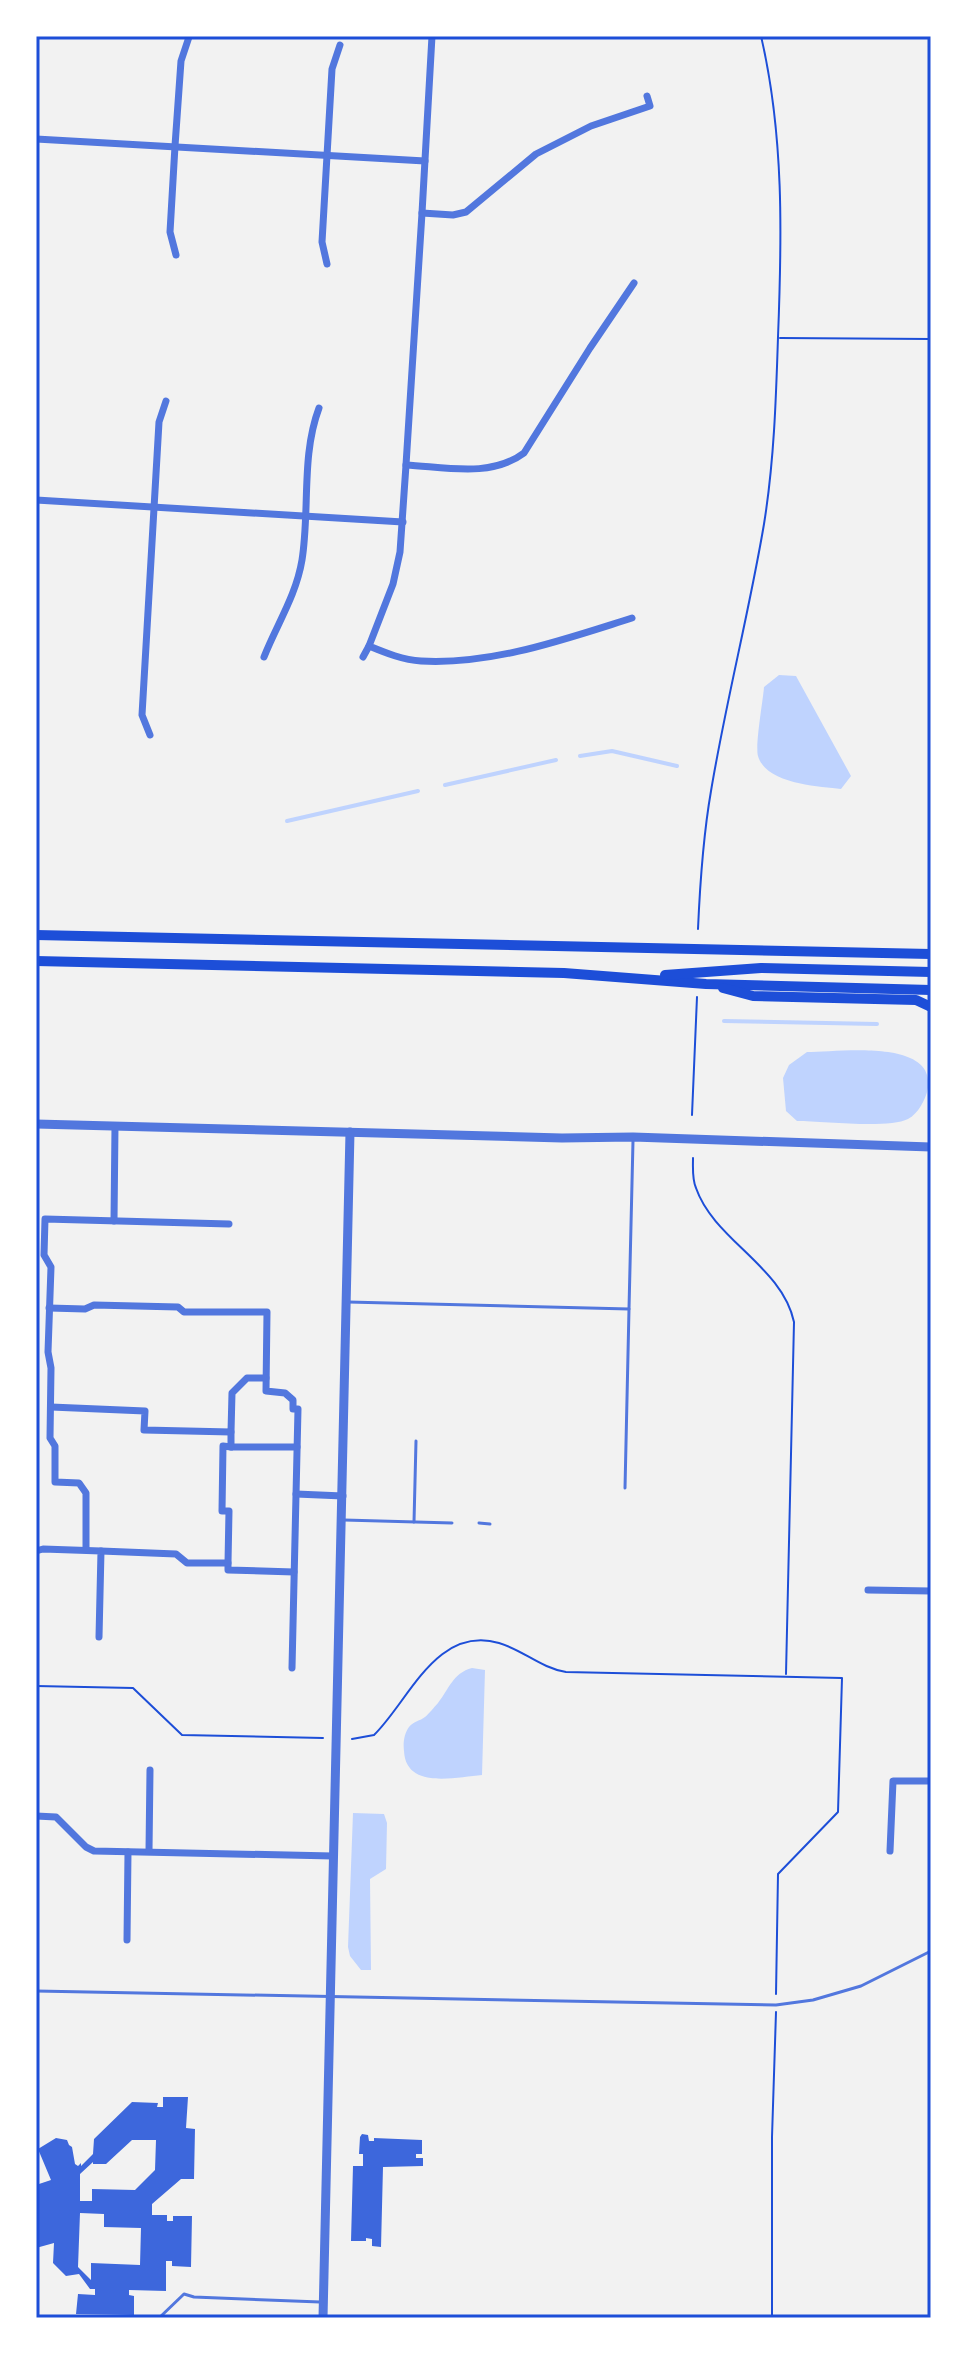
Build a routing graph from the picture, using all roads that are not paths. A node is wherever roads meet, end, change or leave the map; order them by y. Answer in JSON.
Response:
{"nodes":[{"id":1,"x":432,"y":36,"type":"edge"},
{"id":2,"x":189,"y":37,"type":"edge"},
{"id":3,"x":340,"y":45,"type":"dead end"},
{"id":4,"x":647,"y":96,"type":"dead end"},
{"id":5,"x":36,"y":139,"type":"edge"},
{"id":6,"x":175,"y":146,"type":"junction"},
{"id":7,"x":327,"y":155,"type":"junction"},
{"id":8,"x":425,"y":161,"type":"junction"},
{"id":9,"x":422,"y":213,"type":"junction"},
{"id":10,"x":176,"y":255,"type":"dead end"},
{"id":11,"x":327,"y":264,"type":"dead end"},
{"id":12,"x":634,"y":283,"type":"dead end"},
{"id":13,"x":166,"y":401,"type":"dead end"},
{"id":14,"x":319,"y":408,"type":"dead end"},
{"id":15,"x":406,"y":465,"type":"junction"},
{"id":16,"x":36,"y":500,"type":"edge"},
{"id":17,"x":153,"y":507,"type":"junction"},
{"id":18,"x":305,"y":517,"type":"junction"},
{"id":19,"x":403,"y":522,"type":"junction"},
{"id":20,"x":632,"y":618,"type":"dead end"},
{"id":21,"x":369,"y":646,"type":"junction"},
{"id":22,"x":264,"y":657,"type":"dead end"},
{"id":23,"x":363,"y":657,"type":"dead end"},
{"id":24,"x":150,"y":735,"type":"dead end"},
{"id":25,"x":36,"y":935,"type":"edge"},
{"id":26,"x":931,"y":954,"type":"edge"},
{"id":27,"x":36,"y":961,"type":"edge"},
{"id":28,"x":931,"y":972,"type":"edge"},
{"id":29,"x":635,"y":977,"type":"junction"},
{"id":30,"x":706,"y":984,"type":"junction"},
{"id":31,"x":931,"y":990,"type":"edge"},
{"id":32,"x":931,"y":1007,"type":"edge"},
{"id":33,"x":36,"y":1124,"type":"edge"},
{"id":34,"x":115,"y":1126,"type":"junction"},
{"id":35,"x":350,"y":1132,"type":"junction"},
{"id":36,"x":633,"y":1137,"type":"junction"},
{"id":37,"x":931,"y":1147,"type":"edge"},
{"id":38,"x":114,"y":1221,"type":"junction"},
{"id":39,"x":229,"y":1224,"type":"dead end"},
{"id":40,"x":346,"y":1302,"type":"junction"},
{"id":41,"x":49,"y":1308,"type":"junction"},
{"id":42,"x":629,"y":1309,"type":"junction"},
{"id":43,"x":266,"y":1378,"type":"junction"},
{"id":44,"x":51,"y":1407,"type":"junction"},
{"id":45,"x":231,"y":1432,"type":"junction"},
{"id":46,"x":416,"y":1441,"type":"dead end"},
{"id":47,"x":231,"y":1447,"type":"junction"},
{"id":48,"x":297,"y":1447,"type":"junction"},
{"id":49,"x":625,"y":1488,"type":"dead end"},
{"id":50,"x":296,"y":1494,"type":"junction"},
{"id":51,"x":343,"y":1496,"type":"junction"},
{"id":52,"x":342,"y":1520,"type":"junction"},
{"id":53,"x":414,"y":1522,"type":"junction"},
{"id":54,"x":452,"y":1523,"type":"dead end"},
{"id":55,"x":479,"y":1523,"type":"dead end"},
{"id":56,"x":490,"y":1524,"type":"dead end"},
{"id":57,"x":86,"y":1549,"type":"junction"},
{"id":58,"x":36,"y":1551,"type":"edge"},
{"id":59,"x":101,"y":1551,"type":"junction"},
{"id":60,"x":228,"y":1563,"type":"junction"},
{"id":61,"x":294,"y":1572,"type":"junction"},
{"id":62,"x":868,"y":1590,"type":"dead end"},
{"id":63,"x":931,"y":1591,"type":"edge"},
{"id":64,"x":99,"y":1637,"type":"dead end"},
{"id":65,"x":292,"y":1668,"type":"dead end"},
{"id":66,"x":150,"y":1770,"type":"dead end"},
{"id":67,"x":931,"y":1781,"type":"edge"},
{"id":68,"x":36,"y":1816,"type":"edge"},
{"id":69,"x":149,"y":1851,"type":"junction"},
{"id":70,"x":890,"y":1851,"type":"dead end"},
{"id":71,"x":128,"y":1852,"type":"junction"},
{"id":72,"x":333,"y":1856,"type":"junction"},
{"id":73,"x":127,"y":1940,"type":"dead end"},
{"id":74,"x":931,"y":1951,"type":"edge"},
{"id":75,"x":36,"y":1991,"type":"edge"},
{"id":76,"x":331,"y":1996,"type":"junction"},
{"id":77,"x":323,"y":2302,"type":"junction"},
{"id":78,"x":159,"y":2318,"type":"edge"},
{"id":79,"x":323,"y":2318,"type":"edge"}],
"edges":[{"from":1,"to":8,"type":"street"},
{"from":2,"to":6,"type":"street"},
{"from":3,"to":7,"type":"street"},
{"from":4,"to":9,"type":"street"},
{"from":5,"to":6,"type":"street"},
{"from":6,"to":7,"type":"street"},
{"from":6,"to":10,"type":"street"},
{"from":7,"to":8,"type":"street"},
{"from":7,"to":11,"type":"street"},
{"from":8,"to":9,"type":"street"},
{"from":9,"to":15,"type":"street"},
{"from":12,"to":15,"type":"street"},
{"from":13,"to":17,"type":"street"},
{"from":14,"to":18,"type":"street"},
{"from":15,"to":19,"type":"street"},
{"from":16,"to":17,"type":"street"},
{"from":17,"to":18,"type":"street"},
{"from":17,"to":24,"type":"street"},
{"from":18,"to":19,"type":"street"},
{"from":18,"to":22,"type":"street"},
{"from":19,"to":21,"type":"street"},
{"from":20,"to":21,"type":"street"},
{"from":21,"to":23,"type":"street"},
{"from":25,"to":26,"type":"main road"},
{"from":27,"to":29,"type":"main road"},
{"from":28,"to":29,"type":"main road"},
{"from":29,"to":30,"type":"main road"},
{"from":30,"to":31,"type":"main road"},
{"from":30,"to":32,"type":"main road"},
{"from":33,"to":34,"type":"street"},
{"from":34,"to":35,"type":"street"},
{"from":34,"to":38,"type":"street"},
{"from":35,"to":36,"type":"street"},
{"from":35,"to":40,"type":"street"},
{"from":36,"to":37,"type":"street"},
{"from":36,"to":42,"type":"lane"},
{"from":38,"to":39,"type":"street"},
{"from":38,"to":41,"type":"street"},
{"from":40,"to":42,"type":"lane"},
{"from":40,"to":51,"type":"street"},
{"from":41,"to":43,"type":"street"},
{"from":41,"to":44,"type":"street"},
{"from":42,"to":49,"type":"lane"},
{"from":43,"to":45,"type":"street"},
{"from":43,"to":48,"type":"street"},
{"from":44,"to":45,"type":"street"},
{"from":44,"to":57,"type":"street"},
{"from":45,"to":47,"type":"street"},
{"from":46,"to":53,"type":"lane"},
{"from":47,"to":48,"type":"street"},
{"from":47,"to":60,"type":"street"},
{"from":48,"to":50,"type":"street"},
{"from":50,"to":51,"type":"street"},
{"from":50,"to":61,"type":"street"},
{"from":51,"to":52,"type":"street"},
{"from":52,"to":53,"type":"lane"},
{"from":52,"to":72,"type":"street"},
{"from":53,"to":54,"type":"lane"},
{"from":55,"to":56,"type":"lane"},
{"from":57,"to":58,"type":"street"},
{"from":57,"to":59,"type":"street"},
{"from":59,"to":60,"type":"street"},
{"from":59,"to":64,"type":"street"},
{"from":60,"to":61,"type":"street"},
{"from":61,"to":65,"type":"street"},
{"from":62,"to":63,"type":"street"},
{"from":66,"to":69,"type":"street"},
{"from":67,"to":70,"type":"street"},
{"from":68,"to":71,"type":"street"},
{"from":69,"to":71,"type":"street"},
{"from":69,"to":72,"type":"street"},
{"from":71,"to":73,"type":"street"},
{"from":72,"to":76,"type":"street"},
{"from":74,"to":76,"type":"lane"},
{"from":75,"to":76,"type":"lane"},
{"from":76,"to":77,"type":"street"},
{"from":77,"to":78,"type":"lane"},
{"from":77,"to":79,"type":"street"}]}
